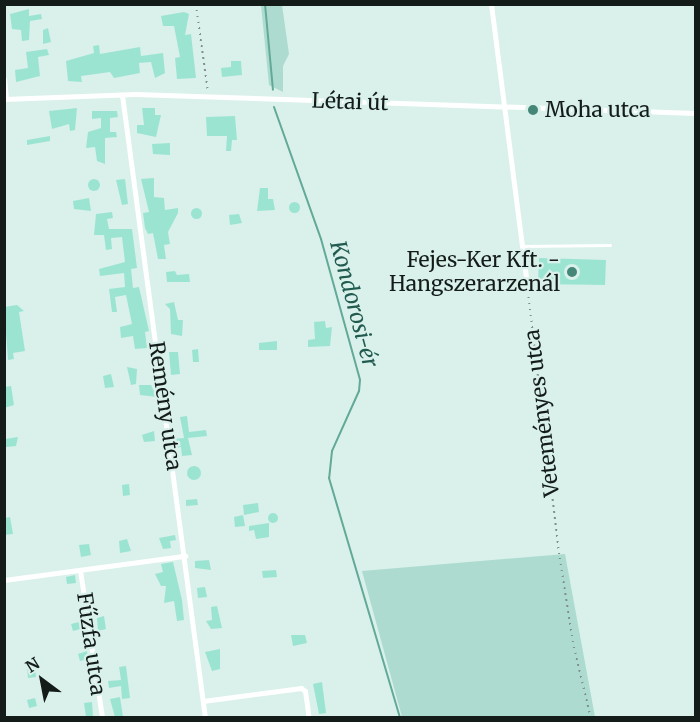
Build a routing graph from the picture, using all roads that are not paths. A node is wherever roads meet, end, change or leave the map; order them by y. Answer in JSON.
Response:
{"nodes":[{"id":1,"x":491,"y":4,"type":"edge"},
{"id":2,"x":4,"y":79,"type":"edge"},
{"id":3,"x":122,"y":95,"type":"junction"},
{"id":4,"x":5,"y":99,"type":"edge"},
{"id":5,"x":502,"y":106,"type":"junction"},
{"id":6,"x":696,"y":113,"type":"edge"},
{"id":7,"x":610,"y":245,"type":"dead end"},
{"id":8,"x":522,"y":246,"type":"junction"},
{"id":9,"x":527,"y":286,"type":"road end"},
{"id":10,"x":185,"y":556,"type":"junction"},
{"id":11,"x":80,"y":570,"type":"junction"},
{"id":12,"x":4,"y":580,"type":"edge"},
{"id":13,"x":203,"y":701,"type":"junction"},
{"id":14,"x":102,"y":717,"type":"edge"},
{"id":15,"x":205,"y":717,"type":"edge"},
{"id":16,"x":309,"y":717,"type":"edge"}],
"edges":[{"from":1,"to":5,"type":"street"},
{"from":2,"to":4,"type":"street"},
{"from":3,"to":4,"type":"street","name":"Létai út"},
{"from":3,"to":5,"type":"street","name":"Létai út"},
{"from":3,"to":10,"type":"street","name":"Remény utca"},
{"from":5,"to":6,"type":"street","name":"Létai út"},
{"from":5,"to":8,"type":"street"},
{"from":7,"to":8,"type":"lane"},
{"from":8,"to":9,"type":"street"},
{"from":10,"to":11,"type":"street"},
{"from":10,"to":13,"type":"street","name":"Remény utca"},
{"from":11,"to":12,"type":"street"},
{"from":11,"to":14,"type":"street","name":"Fűzfa utca"},
{"from":13,"to":15,"type":"street","name":"Remény utca"},
{"from":13,"to":16,"type":"street"}]}
